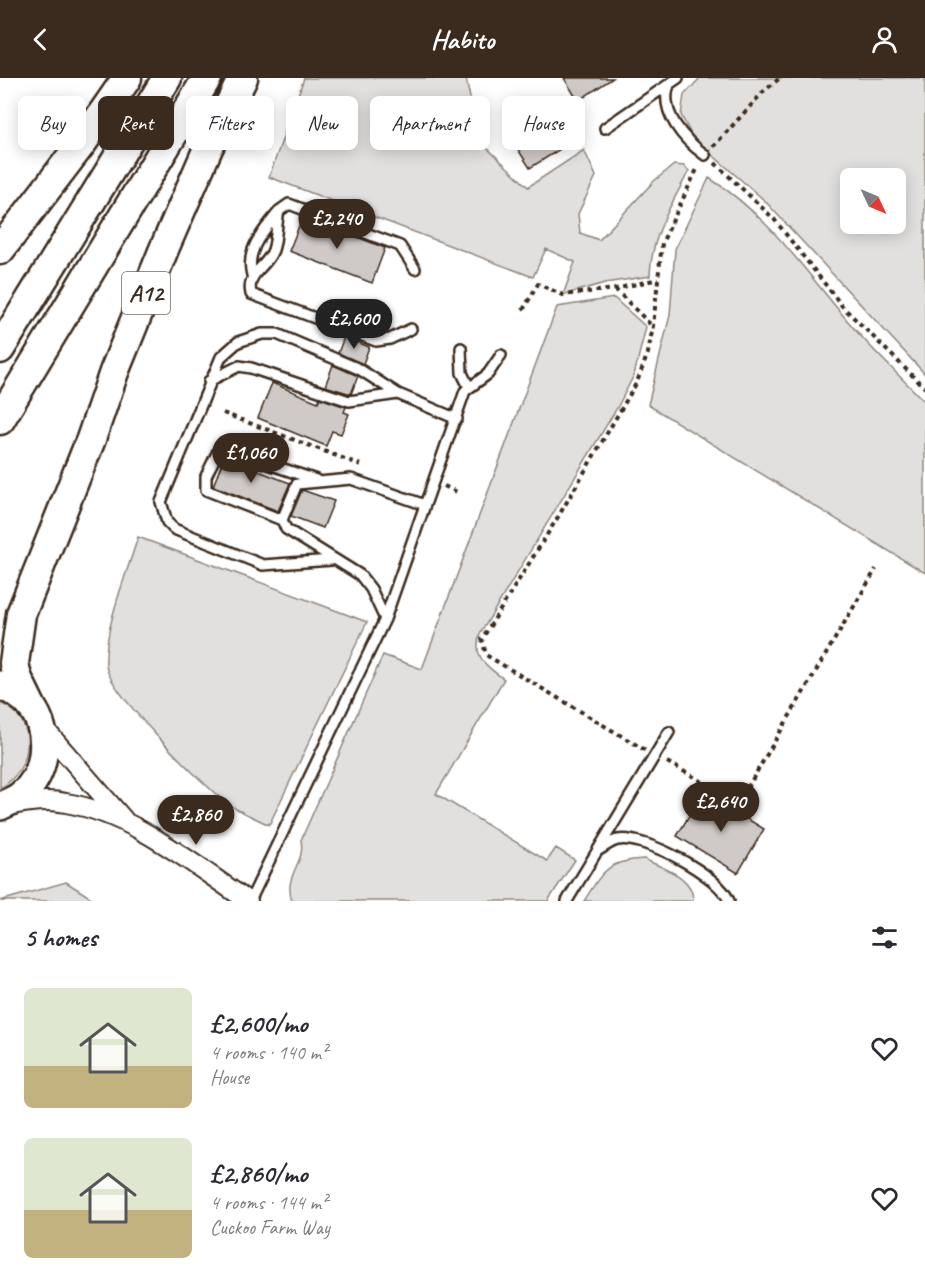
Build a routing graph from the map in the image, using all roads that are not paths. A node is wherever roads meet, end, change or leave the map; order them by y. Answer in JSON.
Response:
{"nodes":[{"id":1,"x":127,"y":78,"type":"edge"},
{"id":2,"x":167,"y":78,"type":"edge"},
{"id":3,"x":207,"y":78,"type":"edge"},
{"id":4,"x":243,"y":78,"type":"edge"},
{"id":5,"x":678,"y":78,"type":"edge"},
{"id":6,"x":669,"y":85,"type":"junction"},
{"id":7,"x":605,"y":128,"type":"dead end"},
{"id":8,"x":705,"y":155,"type":"road end"},
{"id":9,"x":279,"y":212,"type":"junction"},
{"id":10,"x":0,"y":250,"type":"edge"},
{"id":11,"x":415,"y":269,"type":"dead end"},
{"id":12,"x":252,"y":274,"type":"junction"},
{"id":13,"x":411,"y":329,"type":"dead end"},
{"id":14,"x":461,"y":348,"type":"dead end"},
{"id":15,"x":0,"y":349,"type":"edge"},
{"id":16,"x":501,"y":355,"type":"dead end"},
{"id":17,"x":209,"y":381,"type":"junction"},
{"id":18,"x":467,"y":389,"type":"junction"},
{"id":19,"x":398,"y":394,"type":"junction"},
{"id":20,"x":457,"y":419,"type":"junction"},
{"id":21,"x":0,"y":420,"type":"edge"},
{"id":22,"x":325,"y":483,"type":"junction"},
{"id":23,"x":426,"y":506,"type":"junction"},
{"id":24,"x":282,"y":520,"type":"junction"},
{"id":25,"x":332,"y":560,"type":"junction"},
{"id":26,"x":386,"y":619,"type":"junction"},
{"id":27,"x":0,"y":685,"type":"edge"},
{"id":28,"x":36,"y":716,"type":"junction"},
{"id":29,"x":669,"y":732,"type":"dead end"},
{"id":30,"x":0,"y":806,"type":"edge"},
{"id":31,"x":125,"y":821,"type":"junction"},
{"id":32,"x":597,"y":851,"type":"junction"},
{"id":33,"x":249,"y":901,"type":"edge"},
{"id":34,"x":567,"y":901,"type":"edge"},
{"id":35,"x":729,"y":901,"type":"edge"}],
"edges":[{"from":1,"to":10,"type":"highway"},
{"from":2,"to":15,"type":"highway"},
{"from":3,"to":21,"type":"highway","number":"A12"},
{"from":4,"to":28,"type":"highway","number":"A12"},
{"from":5,"to":6,"type":"lane"},
{"from":6,"to":7,"type":"lane"},
{"from":6,"to":8,"type":"lane"},
{"from":9,"to":11,"type":"lane"},
{"from":9,"to":12,"type":"lane"},
{"from":9,"to":12,"type":"lane"},
{"from":12,"to":13,"type":"lane"},
{"from":14,"to":18,"type":"lane"},
{"from":16,"to":18,"type":"lane"},
{"from":17,"to":19,"type":"lane"},
{"from":17,"to":19,"type":"lane"},
{"from":17,"to":25,"type":"lane"},
{"from":18,"to":20,"type":"lane"},
{"from":19,"to":20,"type":"lane"},
{"from":20,"to":23,"type":"lane"},
{"from":22,"to":23,"type":"lane"},
{"from":22,"to":24,"type":"lane"},
{"from":22,"to":24,"type":"lane"},
{"from":23,"to":26,"type":"lane"},
{"from":24,"to":25,"type":"lane"},
{"from":25,"to":26,"type":"lane"},
{"from":26,"to":33,"type":"lane"},
{"from":27,"to":28,"type":"main road"},
{"from":28,"to":30,"type":"main road"},
{"from":28,"to":31,"type":"street"},
{"from":29,"to":32,"type":"lane"},
{"from":30,"to":31,"type":"street"},
{"from":31,"to":33,"type":"street"},
{"from":32,"to":34,"type":"lane"},
{"from":32,"to":35,"type":"lane"}]}
